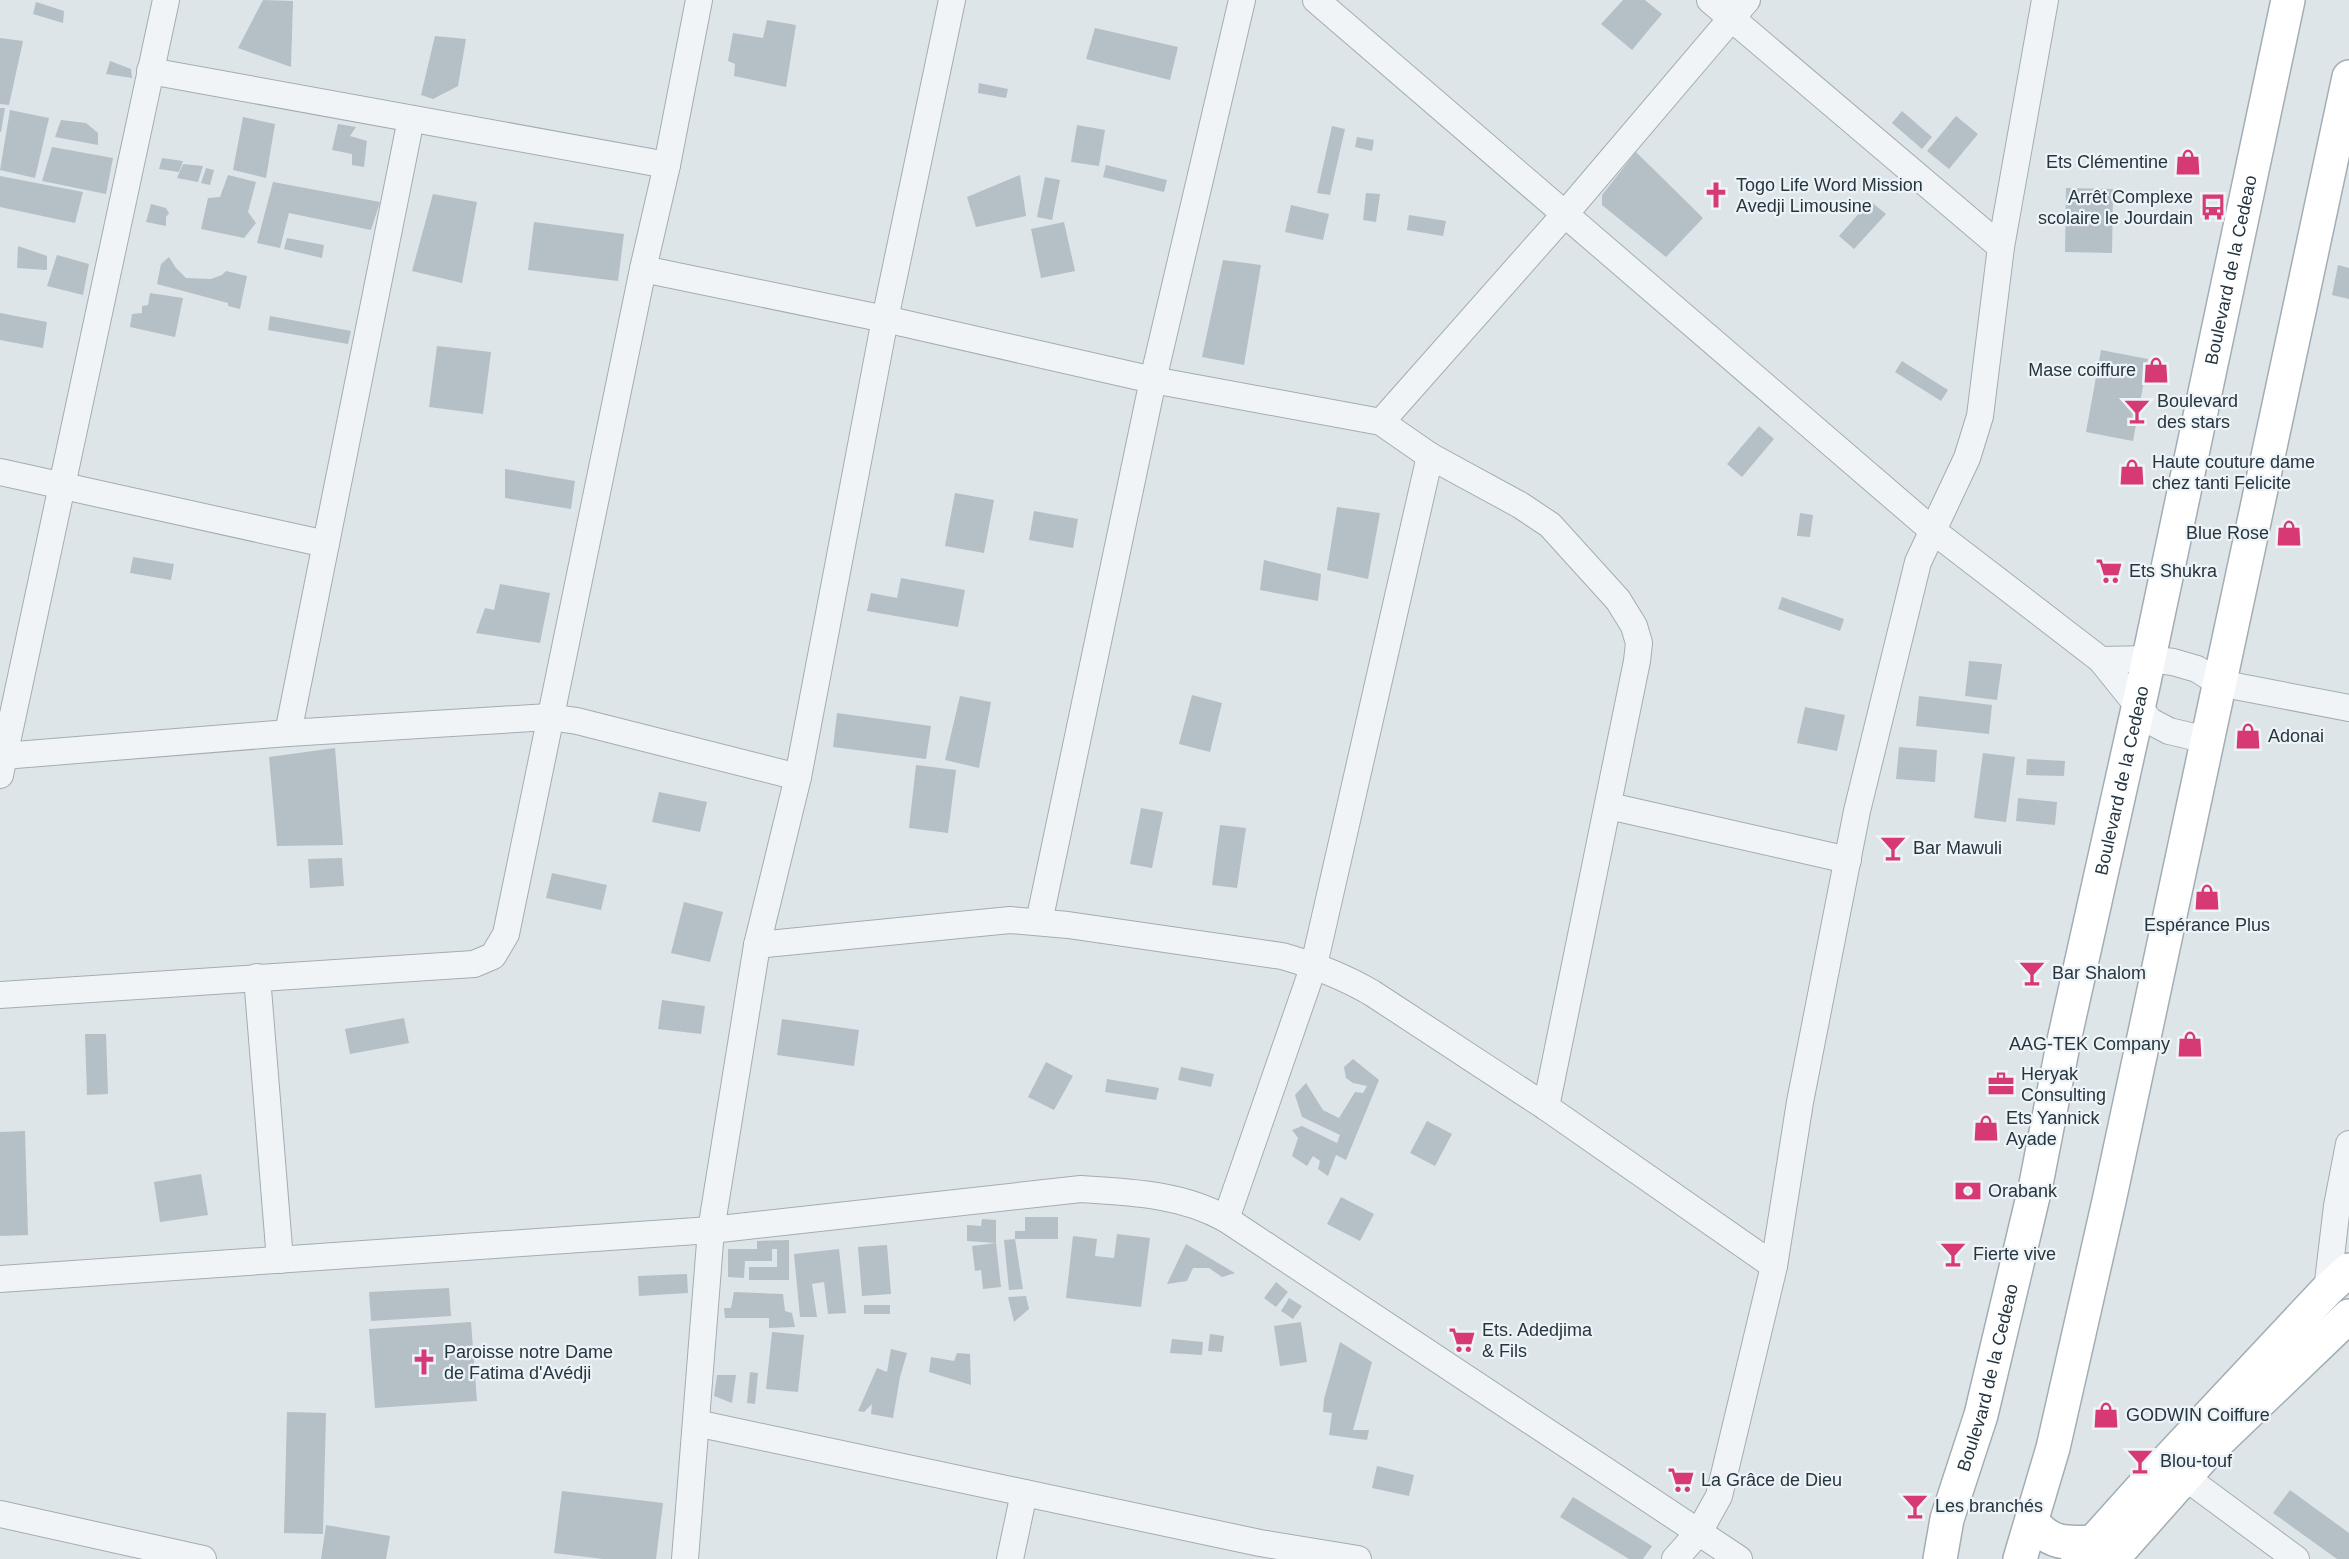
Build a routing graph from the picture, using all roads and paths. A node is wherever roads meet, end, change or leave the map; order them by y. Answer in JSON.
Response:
{"nodes":[{"id":1,"x":166,"y":0,"type":"edge"},
{"id":2,"x":699,"y":0,"type":"edge"},
{"id":3,"x":952,"y":0,"type":"edge"},
{"id":4,"x":1242,"y":0,"type":"edge"},
{"id":5,"x":1316,"y":0,"type":"edge"},
{"id":6,"x":1710,"y":0,"type":"edge"},
{"id":7,"x":2045,"y":0,"type":"edge"},
{"id":8,"x":2288,"y":0,"type":"edge"},
{"id":9,"x":1739,"y":9,"type":"edge"},
{"id":10,"x":150,"y":71,"type":"junction"},
{"id":11,"x":2349,"y":81,"type":"edge"},
{"id":12,"x":411,"y":119,"type":"junction"},
{"id":13,"x":667,"y":165,"type":"junction"},
{"id":14,"x":1565,"y":214,"type":"junction"},
{"id":15,"x":2001,"y":247,"type":"junction"},
{"id":16,"x":643,"y":269,"type":"junction"},
{"id":17,"x":885,"y":319,"type":"junction"},
{"id":18,"x":1153,"y":380,"type":"junction"},
{"id":19,"x":1381,"y":422,"type":"junction"},
{"id":20,"x":1430,"y":456,"type":"junction"},
{"id":21,"x":0,"y":472,"type":"edge"},
{"id":22,"x":62,"y":485,"type":"junction"},
{"id":23,"x":1932,"y":530,"type":"junction"},
{"id":24,"x":326,"y":544,"type":"junction"},
{"id":25,"x":2149,"y":659,"type":"junction"},
{"id":26,"x":2101,"y":660,"type":"junction"},
{"id":27,"x":2219,"y":683,"type":"junction"},
{"id":28,"x":2138,"y":707,"type":"junction"},
{"id":29,"x":2349,"y":708,"type":"edge"},
{"id":30,"x":549,"y":717,"type":"junction"},
{"id":31,"x":288,"y":733,"type":"junction"},
{"id":32,"x":2207,"y":740,"type":"junction"},
{"id":33,"x":2,"y":766,"type":"edge"},
{"id":34,"x":798,"y":777,"type":"junction"},
{"id":35,"x":1609,"y":806,"type":"junction"},
{"id":36,"x":1848,"y":860,"type":"junction"},
{"id":37,"x":1039,"y":922,"type":"junction"},
{"id":38,"x":757,"y":945,"type":"junction"},
{"id":39,"x":1314,"y":965,"type":"junction"},
{"id":40,"x":257,"y":977,"type":"junction"},
{"id":41,"x":0,"y":995,"type":"edge"},
{"id":42,"x":1546,"y":1107,"type":"junction"},
{"id":43,"x":2349,"y":1144,"type":"edge"},
{"id":44,"x":1226,"y":1219,"type":"junction"},
{"id":45,"x":711,"y":1230,"type":"junction"},
{"id":46,"x":280,"y":1260,"type":"junction"},
{"id":47,"x":1774,"y":1266,"type":"junction"},
{"id":48,"x":0,"y":1279,"type":"edge"},
{"id":49,"x":2338,"y":1280,"type":"edge"},
{"id":50,"x":2349,"y":1316,"type":"edge"},
{"id":51,"x":696,"y":1423,"type":"junction"},
{"id":52,"x":2185,"y":1477,"type":"junction"},
{"id":53,"x":1024,"y":1493,"type":"junction"},
{"id":54,"x":0,"y":1514,"type":"edge"},
{"id":55,"x":2033,"y":1517,"type":"junction"},
{"id":56,"x":1699,"y":1532,"type":"junction"},
{"id":57,"x":1259,"y":1551,"type":"edge"},
{"id":58,"x":2094,"y":1553,"type":"edge"},
{"id":59,"x":203,"y":1559,"type":"edge"},
{"id":60,"x":685,"y":1559,"type":"edge"},
{"id":61,"x":1010,"y":1559,"type":"edge"},
{"id":62,"x":1358,"y":1559,"type":"edge"},
{"id":63,"x":1675,"y":1559,"type":"edge"},
{"id":64,"x":1739,"y":1559,"type":"edge"},
{"id":65,"x":1940,"y":1559,"type":"edge"},
{"id":66,"x":2020,"y":1559,"type":"edge"},
{"id":67,"x":2296,"y":1559,"type":"edge"}],
"edges":[{"from":1,"to":10,"type":"street"},
{"from":2,"to":13,"type":"street"},
{"from":3,"to":17,"type":"street"},
{"from":4,"to":18,"type":"street"},
{"from":5,"to":14,"type":"street"},
{"from":6,"to":9,"type":"street"},
{"from":7,"to":15,"type":"street"},
{"from":8,"to":25,"type":"main road","name":"Boulevard de la Cedeao"},
{"from":9,"to":14,"type":"street"},
{"from":9,"to":15,"type":"street"},
{"from":10,"to":12,"type":"street"},
{"from":10,"to":22,"type":"street"},
{"from":11,"to":27,"type":"main road"},
{"from":12,"to":13,"type":"street"},
{"from":12,"to":24,"type":"street"},
{"from":13,"to":16,"type":"street"},
{"from":14,"to":19,"type":"street"},
{"from":14,"to":23,"type":"street"},
{"from":15,"to":23,"type":"street"},
{"from":16,"to":17,"type":"street"},
{"from":16,"to":30,"type":"street"},
{"from":17,"to":18,"type":"street"},
{"from":17,"to":34,"type":"street"},
{"from":18,"to":19,"type":"street"},
{"from":18,"to":37,"type":"street"},
{"from":19,"to":20,"type":"street"},
{"from":20,"to":35,"type":"street"},
{"from":20,"to":39,"type":"street"},
{"from":21,"to":22,"type":"street"},
{"from":22,"to":24,"type":"street"},
{"from":22,"to":33,"type":"street"},
{"from":23,"to":26,"type":"street"},
{"from":23,"to":36,"type":"street"},
{"from":24,"to":31,"type":"street"},
{"from":25,"to":26,"type":"street"},
{"from":25,"to":27,"type":"street"},
{"from":25,"to":28,"type":"main road","name":"Boulevard de la Cedeao"},
{"from":26,"to":28,"type":"street"},
{"from":27,"to":29,"type":"street"},
{"from":27,"to":32,"type":"main road"},
{"from":28,"to":32,"type":"street"},
{"from":28,"to":65,"type":"main road","name":"Boulevard de la Cedeao"},
{"from":30,"to":31,"type":"street"},
{"from":30,"to":34,"type":"street"},
{"from":30,"to":40,"type":"street"},
{"from":31,"to":33,"type":"street"},
{"from":32,"to":55,"type":"main road"},
{"from":34,"to":38,"type":"street"},
{"from":35,"to":36,"type":"street"},
{"from":35,"to":42,"type":"street"},
{"from":36,"to":47,"type":"street"},
{"from":37,"to":38,"type":"street"},
{"from":37,"to":39,"type":"street"},
{"from":38,"to":45,"type":"street"},
{"from":39,"to":42,"type":"street"},
{"from":39,"to":44,"type":"street"},
{"from":40,"to":41,"type":"street"},
{"from":40,"to":46,"type":"street"},
{"from":42,"to":47,"type":"street"},
{"from":43,"to":49,"type":"street"},
{"from":44,"to":45,"type":"street"},
{"from":44,"to":56,"type":"street"},
{"from":45,"to":46,"type":"street"},
{"from":45,"to":51,"type":"street"},
{"from":46,"to":48,"type":"street"},
{"from":47,"to":56,"type":"street"},
{"from":49,"to":58,"type":"main road"},
{"from":50,"to":52,"type":"main road"},
{"from":51,"to":53,"type":"street"},
{"from":51,"to":60,"type":"street"},
{"from":52,"to":58,"type":"main road"},
{"from":52,"to":67,"type":"street"},
{"from":53,"to":57,"type":"street"},
{"from":53,"to":61,"type":"street"},
{"from":54,"to":59,"type":"street"},
{"from":55,"to":58,"type":"main road"},
{"from":55,"to":66,"type":"main road"},
{"from":56,"to":63,"type":"street"},
{"from":56,"to":64,"type":"street"},
{"from":57,"to":62,"type":"street"}]}
